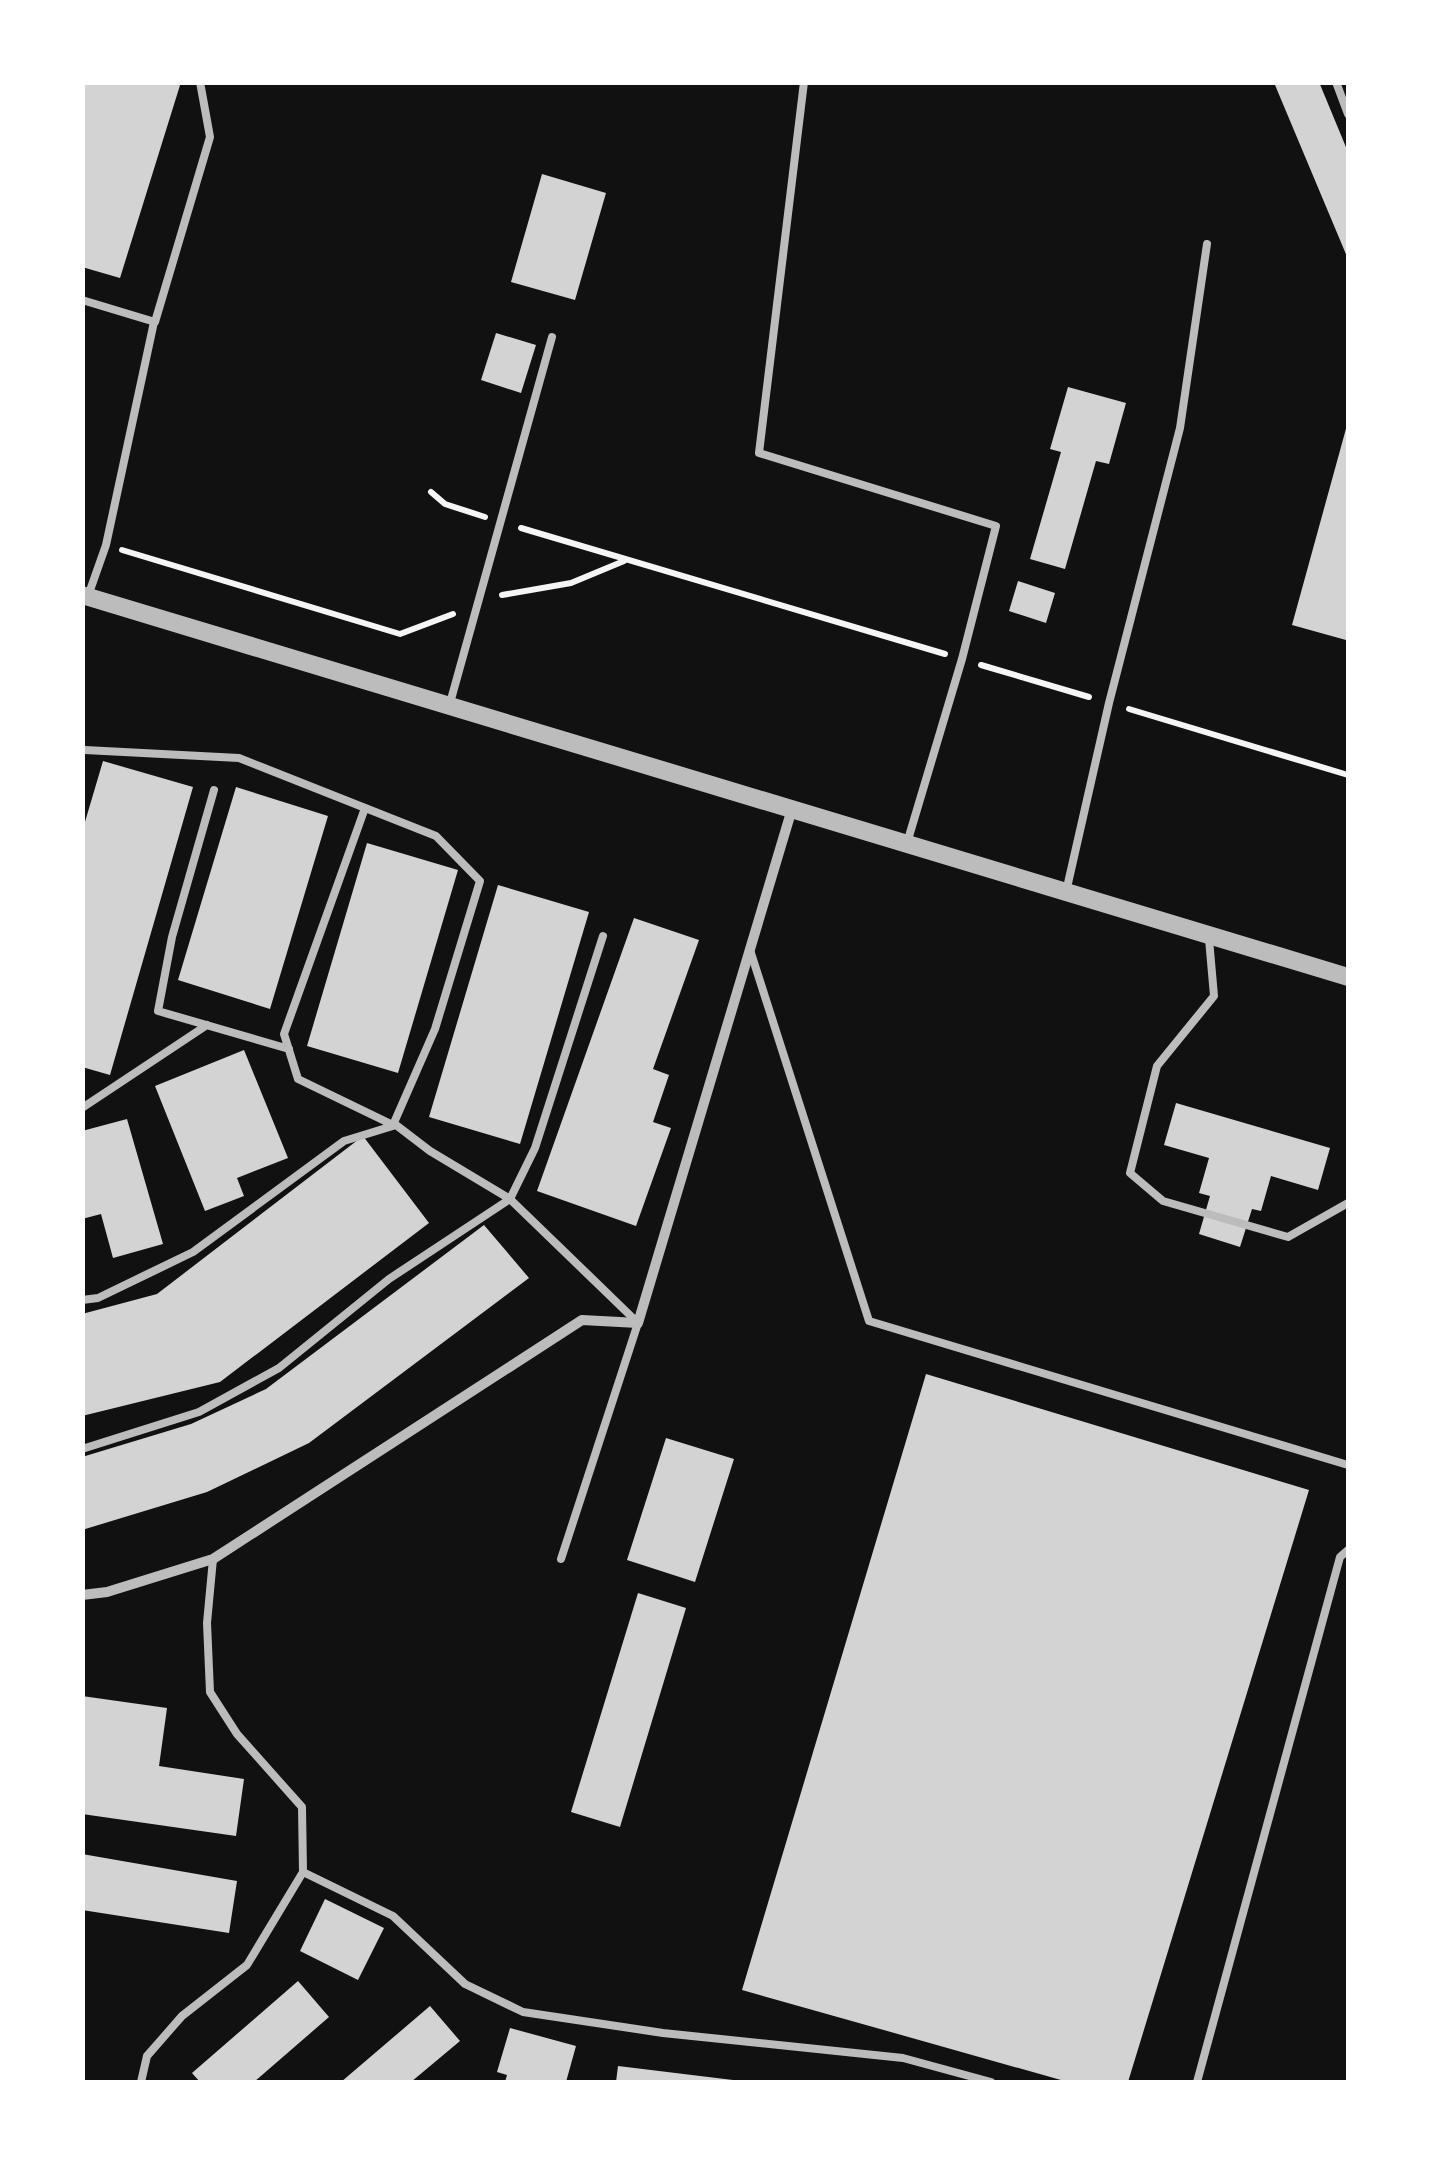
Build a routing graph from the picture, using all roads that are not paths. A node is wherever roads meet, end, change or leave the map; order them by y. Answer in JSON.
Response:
{"nodes":[{"id":1,"x":200,"y":82,"type":"edge"},
{"id":2,"x":804,"y":82,"type":"edge"},
{"id":3,"x":1336,"y":82,"type":"edge"},
{"id":4,"x":1348,"y":114,"type":"edge"},
{"id":5,"x":1208,"y":244,"type":"dead end"},
{"id":6,"x":82,"y":300,"type":"edge"},
{"id":7,"x":154,"y":322,"type":"junction"},
{"id":8,"x":552,"y":337,"type":"dead end"},
{"id":9,"x":85,"y":595,"type":"edge"},
{"id":10,"x":450,"y":706,"type":"junction"},
{"id":11,"x":83,"y":753,"type":"edge"},
{"id":12,"x":214,"y":790,"type":"dead end"},
{"id":13,"x":365,"y":808,"type":"junction"},
{"id":14,"x":792,"y":808,"type":"junction"},
{"id":15,"x":907,"y":843,"type":"junction"},
{"id":16,"x":1066,"y":892,"type":"junction"},
{"id":17,"x":1209,"y":934,"type":"junction"},
{"id":18,"x":603,"y":936,"type":"dead end"},
{"id":19,"x":750,"y":950,"type":"junction"},
{"id":20,"x":1346,"y":973,"type":"edge"},
{"id":21,"x":207,"y":1025,"type":"junction"},
{"id":22,"x":288,"y":1048,"type":"junction"},
{"id":23,"x":82,"y":1108,"type":"edge"},
{"id":24,"x":393,"y":1125,"type":"junction"},
{"id":25,"x":510,"y":1199,"type":"junction"},
{"id":26,"x":1348,"y":1203,"type":"edge"},
{"id":27,"x":82,"y":1300,"type":"edge"},
{"id":28,"x":638,"y":1323,"type":"junction"},
{"id":29,"x":82,"y":1449,"type":"edge"},
{"id":30,"x":1348,"y":1465,"type":"edge"},
{"id":31,"x":1348,"y":1550,"type":"edge"},
{"id":32,"x":212,"y":1559,"type":"junction"},
{"id":33,"x":562,"y":1560,"type":"dead end"},
{"id":34,"x":82,"y":1595,"type":"edge"},
{"id":35,"x":303,"y":1872,"type":"junction"},
{"id":36,"x":141,"y":2082,"type":"edge"},
{"id":37,"x":991,"y":2082,"type":"edge"},
{"id":38,"x":1197,"y":2082,"type":"edge"}],
"edges":[{"from":1,"to":7,"type":"lane"},
{"from":2,"to":15,"type":"lane"},
{"from":3,"to":4,"type":"lane"},
{"from":5,"to":16,"type":"lane"},
{"from":6,"to":7,"type":"lane"},
{"from":7,"to":9,"type":"lane"},
{"from":8,"to":10,"type":"lane"},
{"from":9,"to":10,"type":"street"},
{"from":10,"to":14,"type":"street"},
{"from":11,"to":13,"type":"lane"},
{"from":12,"to":21,"type":"lane"},
{"from":13,"to":22,"type":"lane"},
{"from":13,"to":24,"type":"lane"},
{"from":14,"to":15,"type":"street"},
{"from":14,"to":19,"type":"street"},
{"from":15,"to":16,"type":"street"},
{"from":16,"to":17,"type":"street"},
{"from":17,"to":20,"type":"street"},
{"from":17,"to":26,"type":"lane"},
{"from":18,"to":25,"type":"lane"},
{"from":19,"to":28,"type":"street"},
{"from":19,"to":30,"type":"lane"},
{"from":21,"to":22,"type":"lane"},
{"from":21,"to":23,"type":"lane"},
{"from":22,"to":24,"type":"lane"},
{"from":24,"to":25,"type":"lane"},
{"from":24,"to":27,"type":"lane"},
{"from":25,"to":28,"type":"lane"},
{"from":25,"to":29,"type":"lane"},
{"from":28,"to":32,"type":"street"},
{"from":28,"to":33,"type":"lane"},
{"from":31,"to":38,"type":"lane"},
{"from":32,"to":34,"type":"street"},
{"from":32,"to":35,"type":"lane"},
{"from":35,"to":36,"type":"lane"},
{"from":35,"to":37,"type":"lane"}]}
